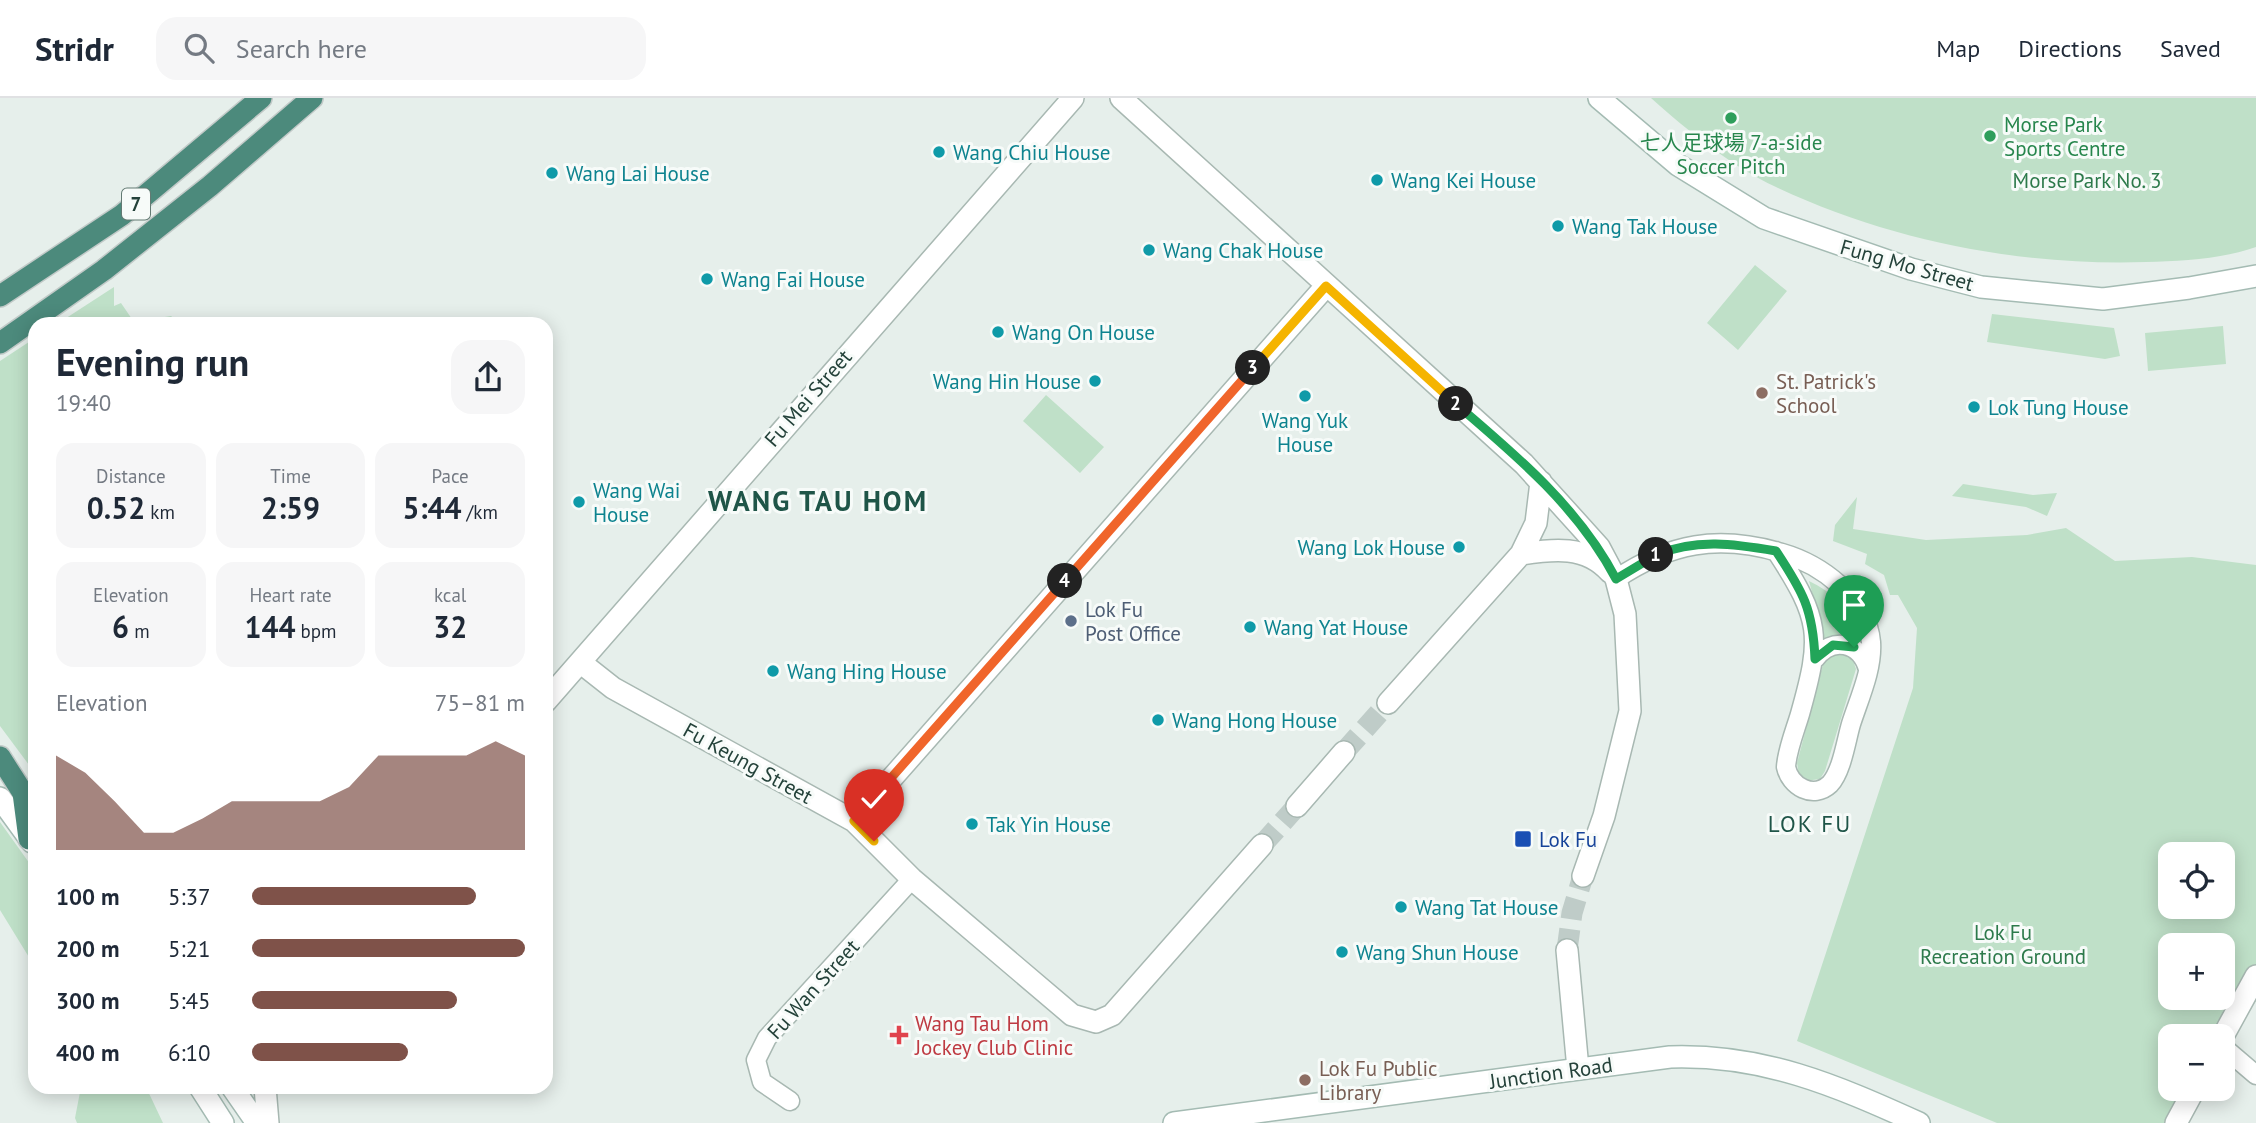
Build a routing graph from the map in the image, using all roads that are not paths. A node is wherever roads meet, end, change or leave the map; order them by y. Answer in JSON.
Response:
{"nodes":[{"id":1,"x":261,"y":98,"type":"edge"},
{"id":2,"x":312,"y":98,"type":"edge"},
{"id":3,"x":1073,"y":98,"type":"edge"},
{"id":4,"x":1121,"y":98,"type":"edge"},
{"id":5,"x":1599,"y":98,"type":"edge"},
{"id":6,"x":2256,"y":276,"type":"edge"},
{"id":7,"x":1326,"y":286,"type":"junction"},
{"id":8,"x":0,"y":296,"type":"edge"},
{"id":9,"x":37,"y":317,"type":"edge"},
{"id":10,"x":28,"y":323,"type":"edge"},
{"id":11,"x":0,"y":343,"type":"edge"},
{"id":12,"x":1541,"y":482,"type":"junction"},
{"id":13,"x":1776,"y":551,"type":"junction"},
{"id":14,"x":1521,"y":554,"type":"junction"},
{"id":15,"x":1616,"y":579,"type":"junction"},
{"id":16,"x":1815,"y":659,"type":"junction"},
{"id":17,"x":580,"y":662,"type":"junction"},
{"id":18,"x":1868,"y":668,"type":"junction"},
{"id":19,"x":553,"y":693,"type":"edge"},
{"id":20,"x":1388,"y":703,"type":"tunnel mouth"},
{"id":21,"x":1344,"y":752,"type":"tunnel mouth"},
{"id":22,"x":0,"y":757,"type":"edge"},
{"id":23,"x":0,"y":798,"type":"edge"},
{"id":24,"x":1297,"y":806,"type":"tunnel mouth"},
{"id":25,"x":28,"y":821,"type":"edge"},
{"id":26,"x":854,"y":821,"type":"junction"},
{"id":27,"x":28,"y":837,"type":"edge"},
{"id":28,"x":1262,"y":845,"type":"tunnel mouth"},
{"id":29,"x":1583,"y":876,"type":"tunnel mouth"},
{"id":30,"x":912,"y":879,"type":"junction"},
{"id":31,"x":1567,"y":950,"type":"tunnel mouth"},
{"id":32,"x":2256,"y":976,"type":"edge"},
{"id":33,"x":2230,"y":1024,"type":"edge"},
{"id":34,"x":2235,"y":1056,"type":"edge"},
{"id":35,"x":1578,"y":1069,"type":"junction"},
{"id":36,"x":2256,"y":1075,"type":"edge"},
{"id":37,"x":204,"y":1094,"type":"edge"},
{"id":38,"x":237,"y":1094,"type":"edge"},
{"id":39,"x":265,"y":1094,"type":"edge"},
{"id":40,"x":790,"y":1101,"type":"dead end"},
{"id":41,"x":2188,"y":1101,"type":"edge"},
{"id":42,"x":223,"y":1123,"type":"edge"},
{"id":43,"x":257,"y":1123,"type":"edge"},
{"id":44,"x":268,"y":1123,"type":"edge"},
{"id":45,"x":1174,"y":1123,"type":"edge"},
{"id":46,"x":1919,"y":1123,"type":"edge"},
{"id":47,"x":2176,"y":1123,"type":"edge"}],
"edges":[{"from":1,"to":8,"type":"highway","number":"7"},
{"from":2,"to":9,"type":"highway","number":"7"},
{"from":3,"to":17,"type":"street","name":"Fu Mei Street"},
{"from":4,"to":7,"type":"street"},
{"from":5,"to":6,"type":"street","name":"Fung Mo Street"},
{"from":7,"to":12,"type":"street"},
{"from":7,"to":26,"type":"street"},
{"from":10,"to":11,"type":"highway","number":"7"},
{"from":12,"to":14,"type":"street"},
{"from":12,"to":15,"type":"street"},
{"from":13,"to":15,"type":"street"},
{"from":13,"to":16,"type":"street"},
{"from":13,"to":18,"type":"street"},
{"from":14,"to":15,"type":"street"},
{"from":14,"to":20,"type":"street"},
{"from":15,"to":29,"type":"street"},
{"from":16,"to":18,"type":"street"},
{"from":16,"to":18,"type":"street"},
{"from":17,"to":19,"type":"street","name":"Fu Mei Street"},
{"from":17,"to":26,"type":"street","name":"Fu Keung Street"},
{"from":21,"to":24,"type":"street"},
{"from":22,"to":25,"type":"highway"},
{"from":23,"to":27,"type":"street"},
{"from":26,"to":30,"type":"street","name":"Fu Keung Street"},
{"from":28,"to":30,"type":"street","name":"Fu Keung Street"},
{"from":30,"to":40,"type":"street","name":"Fu Wan Street"},
{"from":31,"to":35,"type":"street"},
{"from":32,"to":33,"type":"street"},
{"from":34,"to":36,"type":"street"},
{"from":35,"to":45,"type":"street","name":"Junction Road"},
{"from":35,"to":46,"type":"street","name":"Junction Road"},
{"from":37,"to":42,"type":"street"},
{"from":38,"to":43,"type":"street"},
{"from":39,"to":44,"type":"street"},
{"from":41,"to":47,"type":"street"}]}
